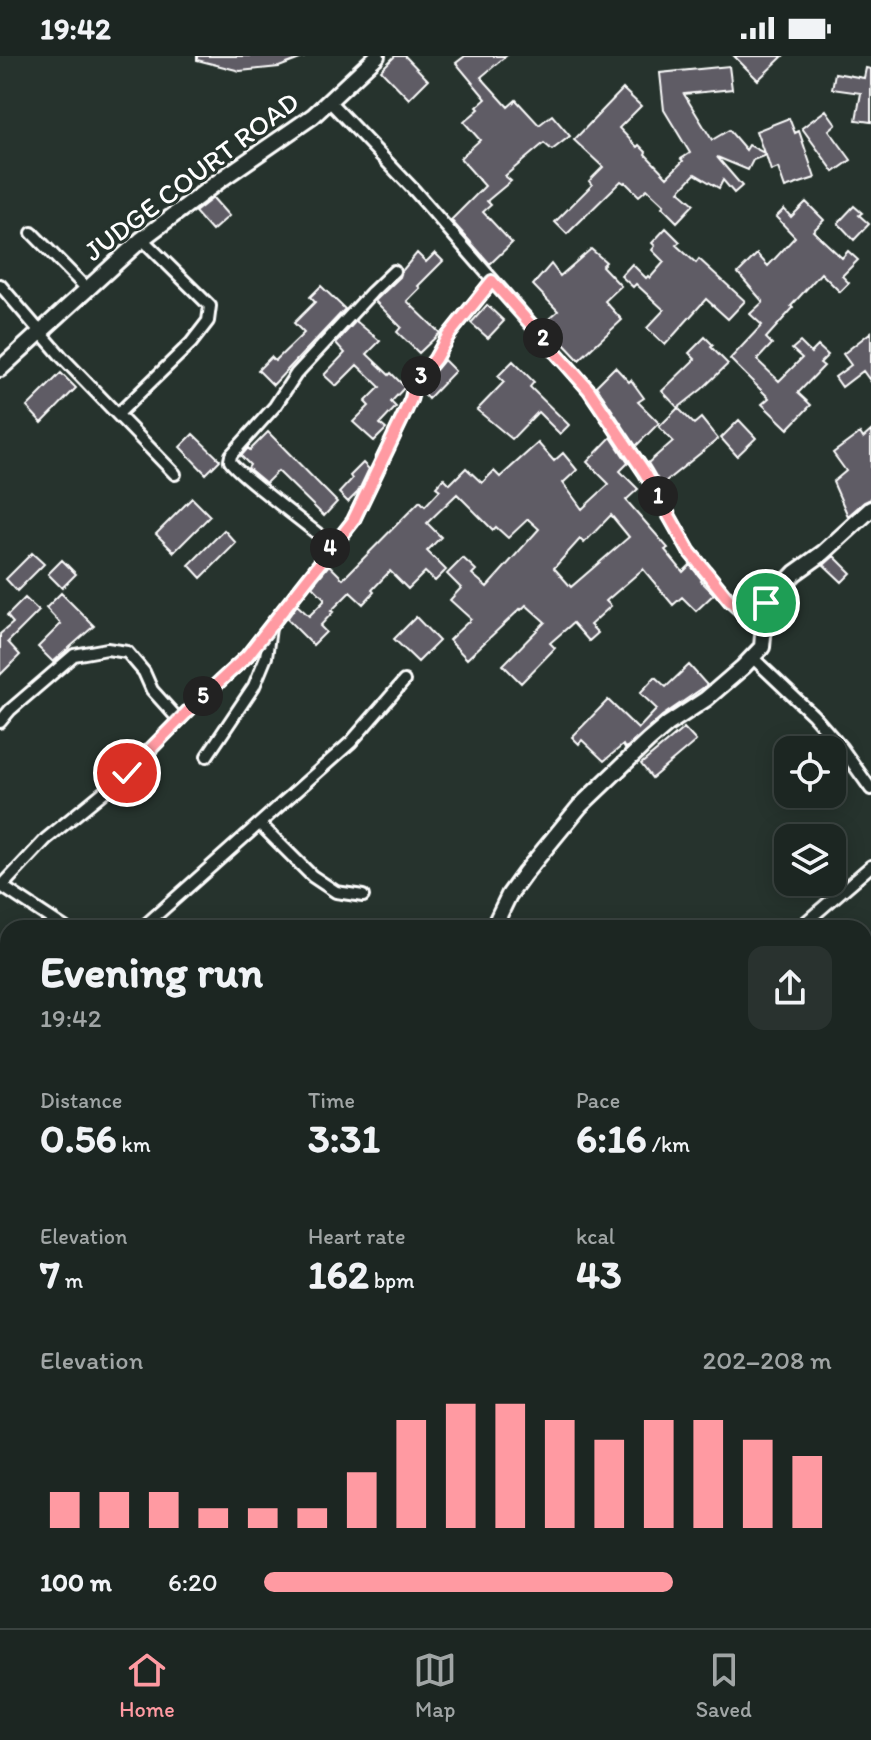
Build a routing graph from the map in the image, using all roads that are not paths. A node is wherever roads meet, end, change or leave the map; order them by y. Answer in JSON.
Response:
{"nodes":[{"id":1,"x":377,"y":56,"type":"edge"},
{"id":2,"x":329,"y":101,"type":"junction"},
{"id":3,"x":32,"y":233,"type":"dead end"},
{"id":4,"x":142,"y":239,"type":"junction"},
{"id":5,"x":394,"y":271,"type":"dead end"},
{"id":6,"x":492,"y":281,"type":"junction"},
{"id":7,"x":0,"y":285,"type":"edge"},
{"id":8,"x":87,"y":289,"type":"junction"},
{"id":9,"x":40,"y":332,"type":"junction"},
{"id":10,"x":0,"y":369,"type":"edge"},
{"id":11,"x":118,"y":414,"type":"junction"},
{"id":12,"x":175,"y":474,"type":"dead end"},
{"id":13,"x":871,"y":509,"type":"edge"},
{"id":14,"x":332,"y":545,"type":"junction"},
{"id":15,"x":271,"y":626,"type":"junction"},
{"id":16,"x":764,"y":627,"type":"junction"},
{"id":17,"x":752,"y":657,"type":"junction"},
{"id":18,"x":404,"y":681,"type":"dead end"},
{"id":19,"x":179,"y":720,"type":"junction"},
{"id":20,"x":0,"y":722,"type":"edge"},
{"id":21,"x":207,"y":756,"type":"dead end"},
{"id":22,"x":871,"y":789,"type":"edge"},
{"id":23,"x":260,"y":824,"type":"junction"},
{"id":24,"x":871,"y":866,"type":"edge"},
{"id":25,"x":1,"y":885,"type":"edge"},
{"id":26,"x":363,"y":896,"type":"dead end"},
{"id":27,"x":53,"y":920,"type":"edge"},
{"id":28,"x":151,"y":920,"type":"edge"},
{"id":29,"x":497,"y":920,"type":"edge"},
{"id":30,"x":808,"y":920,"type":"edge"}],
"edges":[{"from":1,"to":2,"type":"street","name":"JUDGE COURT ROAD"},
{"from":2,"to":4,"type":"street","name":"JUDGE COURT ROAD"},
{"from":2,"to":6,"type":"street"},
{"from":3,"to":8,"type":"street"},
{"from":4,"to":8,"type":"street","name":"JUDGE COURT ROAD"},
{"from":4,"to":11,"type":"street"},
{"from":5,"to":14,"type":"street"},
{"from":6,"to":14,"type":"street"},
{"from":6,"to":16,"type":"street"},
{"from":7,"to":9,"type":"street"},
{"from":8,"to":9,"type":"street","name":"JUDGE COURT ROAD"},
{"from":9,"to":10,"type":"street","name":"JUDGE COURT ROAD"},
{"from":9,"to":11,"type":"street"},
{"from":11,"to":12,"type":"street"},
{"from":13,"to":16,"type":"street"},
{"from":14,"to":15,"type":"street"},
{"from":15,"to":19,"type":"street"},
{"from":15,"to":21,"type":"street"},
{"from":16,"to":17,"type":"street"},
{"from":17,"to":22,"type":"street"},
{"from":17,"to":29,"type":"street"},
{"from":18,"to":23,"type":"street"},
{"from":19,"to":20,"type":"street"},
{"from":19,"to":25,"type":"street"},
{"from":23,"to":26,"type":"street"},
{"from":23,"to":28,"type":"street"},
{"from":24,"to":30,"type":"street"},
{"from":25,"to":27,"type":"street"}]}
